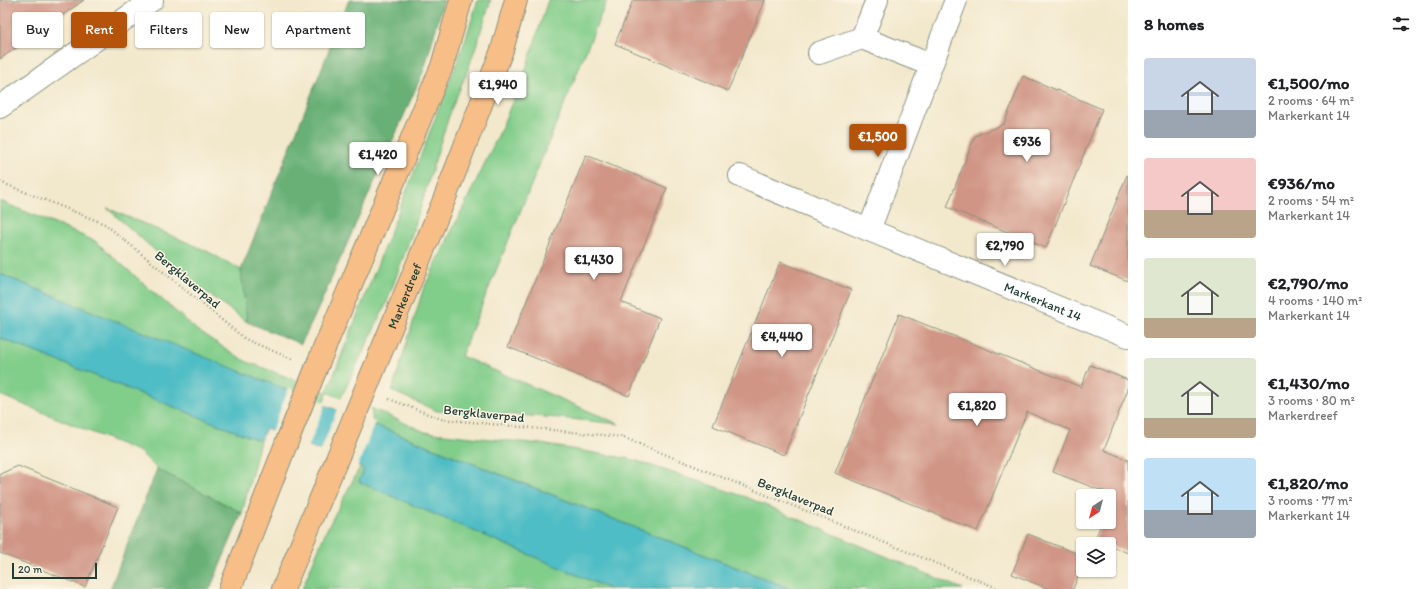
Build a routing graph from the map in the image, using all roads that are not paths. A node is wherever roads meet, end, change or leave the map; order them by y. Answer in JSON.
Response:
{"nodes":[{"id":1,"x":152,"y":0,"type":"edge"},
{"id":2,"x":461,"y":0,"type":"edge"},
{"id":3,"x":516,"y":0,"type":"edge"},
{"id":4,"x":878,"y":0,"type":"edge"},
{"id":5,"x":956,"y":0,"type":"edge"},
{"id":6,"x":862,"y":38,"type":"junction"},
{"id":7,"x":819,"y":53,"type":"dead end"},
{"id":8,"x":931,"y":65,"type":"junction"},
{"id":9,"x":0,"y":107,"type":"edge"},
{"id":10,"x":740,"y":176,"type":"dead end"},
{"id":11,"x":869,"y":230,"type":"junction"},
{"id":12,"x":1128,"y":336,"type":"edge"},
{"id":13,"x":230,"y":589,"type":"edge"},
{"id":14,"x":283,"y":589,"type":"edge"}],
"edges":[{"from":1,"to":9,"type":"street"},
{"from":2,"to":13,"type":"main road","bridge":true},
{"from":3,"to":14,"type":"main road","name":"Markerdreef","bridge":true},
{"from":4,"to":6,"type":"street"},
{"from":5,"to":8,"type":"street"},
{"from":6,"to":7,"type":"street"},
{"from":6,"to":8,"type":"street"},
{"from":8,"to":11,"type":"street"},
{"from":10,"to":11,"type":"street","name":"Markerkant 14"},
{"from":11,"to":12,"type":"street","name":"Markerkant 14"}]}
